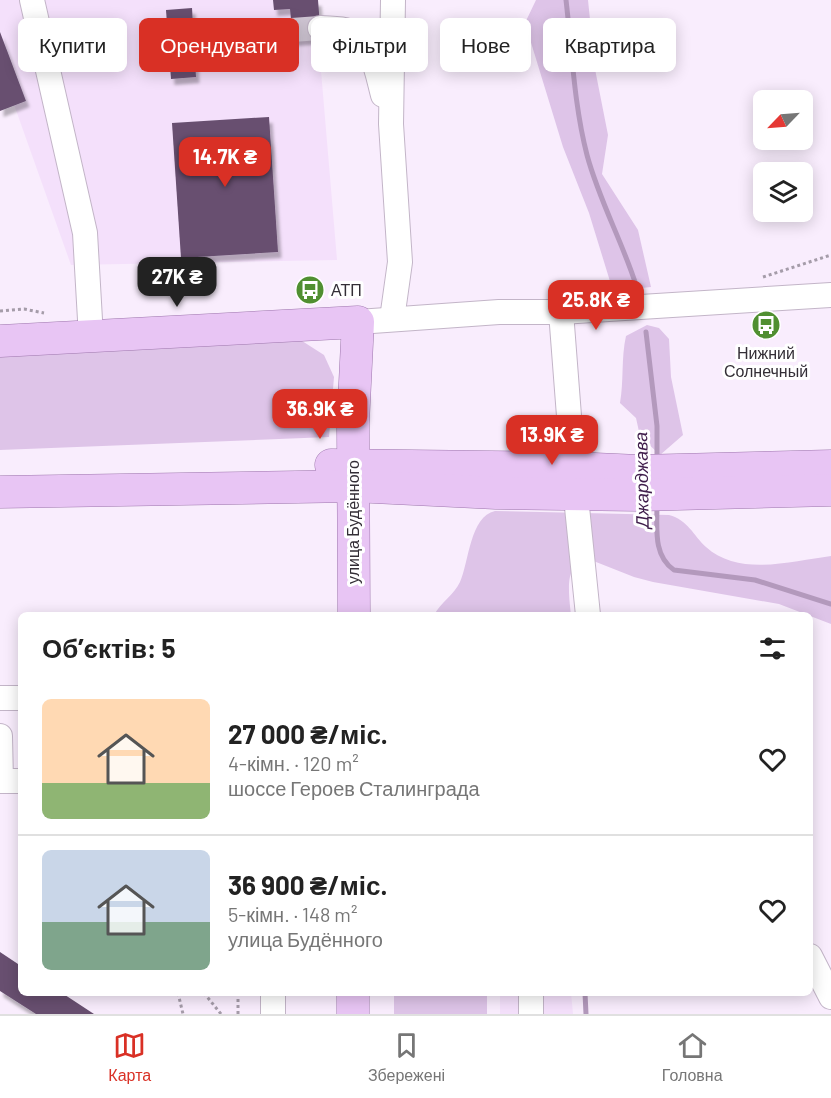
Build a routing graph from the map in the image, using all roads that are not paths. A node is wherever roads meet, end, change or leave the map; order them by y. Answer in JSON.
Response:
{"nodes":[{"id":1,"x":32,"y":0,"type":"edge"},
{"id":2,"x":393,"y":0,"type":"edge"},
{"id":3,"x":377,"y":72,"type":"edge"},
{"id":4,"x":391,"y":124,"type":"junction"},
{"id":5,"x":831,"y":295,"type":"edge"},
{"id":6,"x":561,"y":312,"type":"junction"},
{"id":7,"x":392,"y":319,"type":"junction"},
{"id":8,"x":358,"y":322,"type":"junction"},
{"id":9,"x":91,"y":337,"type":"junction"},
{"id":10,"x":0,"y":341,"type":"edge"},
{"id":11,"x":831,"y":466,"type":"edge"},
{"id":12,"x":0,"y":471,"type":"edge"},
{"id":13,"x":353,"y":475,"type":"junction"},
{"id":14,"x":575,"y":481,"type":"junction"},
{"id":15,"x":678,"y":483,"type":"junction"},
{"id":16,"x":831,"y":490,"type":"edge"},
{"id":17,"x":0,"y":492,"type":"edge"},
{"id":18,"x":354,"y":612,"type":"edge"},
{"id":19,"x":588,"y":612,"type":"edge"},
{"id":20,"x":0,"y":698,"type":"edge"},
{"id":21,"x":18,"y":698,"type":"edge"},
{"id":22,"x":0,"y":736,"type":"edge"},
{"id":23,"x":18,"y":781,"type":"edge"},
{"id":24,"x":813,"y":962,"type":"edge"},
{"id":25,"x":273,"y":996,"type":"edge"},
{"id":26,"x":353,"y":996,"type":"edge"},
{"id":27,"x":531,"y":996,"type":"edge"},
{"id":28,"x":831,"y":997,"type":"edge"},
{"id":29,"x":273,"y":1014,"type":"edge"},
{"id":30,"x":353,"y":1014,"type":"edge"},
{"id":31,"x":531,"y":1014,"type":"edge"}],
"edges":[{"from":1,"to":9,"type":"street"},
{"from":2,"to":4,"type":"street"},
{"from":3,"to":4,"type":"street"},
{"from":4,"to":7,"type":"street"},
{"from":5,"to":6,"type":"street"},
{"from":6,"to":7,"type":"street"},
{"from":6,"to":14,"type":"street"},
{"from":7,"to":8,"type":"street"},
{"from":8,"to":9,"type":"main road"},
{"from":8,"to":13,"type":"main road","name":"улица Будённого"},
{"from":9,"to":10,"type":"main road"},
{"from":11,"to":15,"type":"main road"},
{"from":12,"to":13,"type":"main road"},
{"from":13,"to":14,"type":"main road"},
{"from":13,"to":17,"type":"main road"},
{"from":13,"to":18,"type":"main road","name":"улица Будённого"},
{"from":14,"to":15,"type":"main road"},
{"from":14,"to":19,"type":"street"},
{"from":15,"to":16,"type":"main road"},
{"from":20,"to":21,"type":"street"},
{"from":22,"to":23,"type":"street"},
{"from":24,"to":28,"type":"street"},
{"from":25,"to":29,"type":"street"},
{"from":26,"to":30,"type":"main road"},
{"from":27,"to":31,"type":"street"}]}
